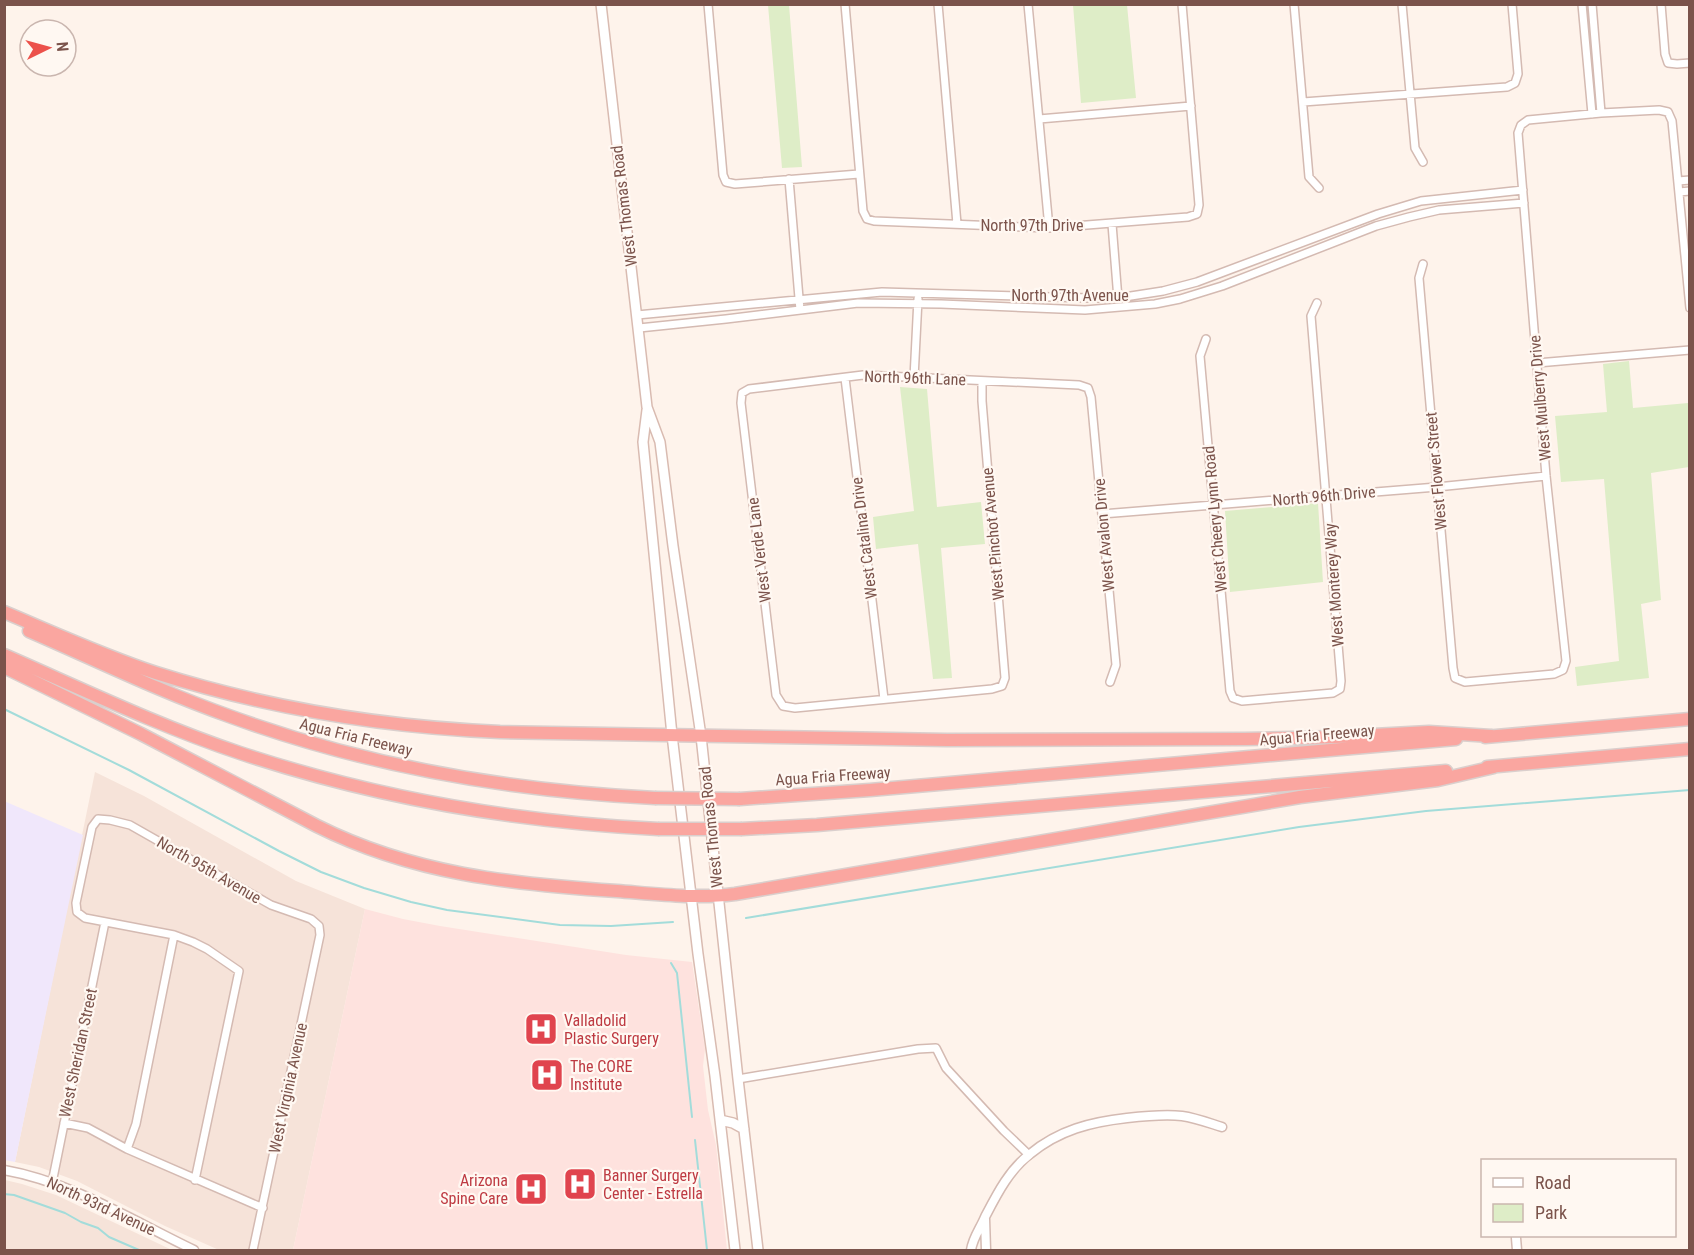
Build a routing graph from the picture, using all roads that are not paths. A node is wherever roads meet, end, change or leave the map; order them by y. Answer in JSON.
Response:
{"nodes":[{"id":1,"x":601,"y":4,"type":"edge"},
{"id":2,"x":708,"y":4,"type":"edge"},
{"id":3,"x":845,"y":4,"type":"edge"},
{"id":4,"x":938,"y":4,"type":"edge"},
{"id":5,"x":1028,"y":4,"type":"edge"},
{"id":6,"x":1182,"y":4,"type":"edge"},
{"id":7,"x":1294,"y":4,"type":"edge"},
{"id":8,"x":1402,"y":4,"type":"edge"},
{"id":9,"x":1512,"y":4,"type":"edge"},
{"id":10,"x":1582,"y":4,"type":"edge"},
{"id":11,"x":1592,"y":4,"type":"edge"},
{"id":12,"x":1661,"y":4,"type":"edge"},
{"id":13,"x":1689,"y":63,"type":"edge"},
{"id":14,"x":1410,"y":94,"type":"junction"},
{"id":15,"x":1303,"y":102,"type":"junction"},
{"id":16,"x":1191,"y":106,"type":"junction"},
{"id":17,"x":1602,"y":113,"type":"junction"},
{"id":18,"x":1592,"y":114,"type":"junction"},
{"id":19,"x":1039,"y":119,"type":"junction"},
{"id":20,"x":1423,"y":162,"type":"dead end"},
{"id":21,"x":859,"y":174,"type":"junction"},
{"id":22,"x":789,"y":179,"type":"junction"},
{"id":23,"x":1689,"y":180,"type":"edge"},
{"id":24,"x":1678,"y":181,"type":"junction"},
{"id":25,"x":1319,"y":188,"type":"dead end"},
{"id":26,"x":1523,"y":190,"type":"junction"},
{"id":27,"x":1689,"y":191,"type":"edge"},
{"id":28,"x":1679,"y":192,"type":"junction"},
{"id":29,"x":1524,"y":202,"type":"junction"},
{"id":30,"x":957,"y":224,"type":"junction"},
{"id":31,"x":1112,"y":224,"type":"junction"},
{"id":32,"x":1049,"y":228,"type":"junction"},
{"id":33,"x":1424,"y":264,"type":"dead end"},
{"id":34,"x":918,"y":292,"type":"junction"},
{"id":35,"x":1118,"y":298,"type":"junction"},
{"id":36,"x":800,"y":300,"type":"junction"},
{"id":37,"x":917,"y":303,"type":"junction"},
{"id":38,"x":1317,"y":303,"type":"dead end"},
{"id":39,"x":1119,"y":308,"type":"junction"},
{"id":40,"x":1689,"y":308,"type":"edge"},
{"id":41,"x":801,"y":310,"type":"junction"},
{"id":42,"x":638,"y":315,"type":"junction"},
{"id":43,"x":639,"y":328,"type":"junction"},
{"id":44,"x":1206,"y":339,"type":"dead end"},
{"id":45,"x":1689,"y":350,"type":"edge"},
{"id":46,"x":1537,"y":363,"type":"junction"},
{"id":47,"x":845,"y":378,"type":"junction"},
{"id":48,"x":914,"y":378,"type":"junction"},
{"id":49,"x":982,"y":381,"type":"junction"},
{"id":50,"x":1089,"y":388,"type":"joint"},
{"id":51,"x":742,"y":393,"type":"joint"},
{"id":52,"x":647,"y":407,"type":"junction"},
{"id":53,"x":1546,"y":476,"type":"junction"},
{"id":54,"x":1437,"y":487,"type":"junction"},
{"id":55,"x":1327,"y":496,"type":"junction"},
{"id":56,"x":1214,"y":505,"type":"junction"},
{"id":57,"x":1102,"y":514,"type":"junction"},
{"id":58,"x":4,"y":612,"type":"edge"},
{"id":59,"x":4,"y":620,"type":"edge"},
{"id":60,"x":4,"y":655,"type":"edge"},
{"id":61,"x":4,"y":667,"type":"edge"},
{"id":62,"x":1455,"y":678,"type":"joint"},
{"id":63,"x":1110,"y":682,"type":"dead end"},
{"id":64,"x":1233,"y":698,"type":"joint"},
{"id":65,"x":884,"y":699,"type":"junction"},
{"id":66,"x":1689,"y":719,"type":"edge"},
{"id":67,"x":672,"y":735,"type":"junction"},
{"id":68,"x":701,"y":736,"type":"junction"},
{"id":69,"x":1491,"y":736,"type":"junction"},
{"id":70,"x":1689,"y":749,"type":"edge"},
{"id":71,"x":1494,"y":767,"type":"junction"},
{"id":72,"x":719,"y":896,"type":"junction"},
{"id":73,"x":691,"y":897,"type":"junction"},
{"id":74,"x":105,"y":922,"type":"junction"},
{"id":75,"x":319,"y":926,"type":"joint"},
{"id":76,"x":174,"y":935,"type":"junction"},
{"id":77,"x":738,"y":1079,"type":"junction"},
{"id":78,"x":720,"y":1120,"type":"junction"},
{"id":79,"x":63,"y":1123,"type":"junction"},
{"id":80,"x":1222,"y":1127,"type":"dead end"},
{"id":81,"x":744,"y":1129,"type":"junction"},
{"id":82,"x":127,"y":1149,"type":"junction"},
{"id":83,"x":1029,"y":1155,"type":"junction"},
{"id":84,"x":4,"y":1170,"type":"edge"},
{"id":85,"x":195,"y":1180,"type":"junction"},
{"id":86,"x":52,"y":1183,"type":"junction"},
{"id":87,"x":263,"y":1208,"type":"junction"},
{"id":88,"x":985,"y":1218,"type":"junction"},
{"id":89,"x":1516,"y":1238,"type":"dead end"},
{"id":90,"x":194,"y":1251,"type":"edge"},
{"id":91,"x":253,"y":1251,"type":"edge"},
{"id":92,"x":735,"y":1251,"type":"edge"},
{"id":93,"x":758,"y":1251,"type":"edge"},
{"id":94,"x":971,"y":1251,"type":"edge"},
{"id":95,"x":986,"y":1251,"type":"edge"},
{"id":96,"x":1517,"y":1251,"type":"edge"}],
"edges":[{"from":1,"to":42,"type":"main road","name":"West Thomas Road"},
{"from":2,"to":22,"type":"street"},
{"from":3,"to":21,"type":"street"},
{"from":4,"to":30,"type":"street"},
{"from":5,"to":19,"type":"street"},
{"from":6,"to":16,"type":"street"},
{"from":7,"to":15,"type":"street"},
{"from":8,"to":14,"type":"street"},
{"from":9,"to":14,"type":"street"},
{"from":10,"to":18,"type":"street"},
{"from":11,"to":17,"type":"street"},
{"from":12,"to":13,"type":"street"},
{"from":14,"to":15,"type":"street"},
{"from":14,"to":20,"type":"street"},
{"from":15,"to":25,"type":"street"},
{"from":16,"to":19,"type":"street"},
{"from":16,"to":31,"type":"street","name":"North 97th Drive"},
{"from":17,"to":18,"type":"street"},
{"from":17,"to":24,"type":"street"},
{"from":18,"to":26,"type":"street","name":"West Mulberry Drive"},
{"from":19,"to":32,"type":"street"},
{"from":21,"to":22,"type":"street"},
{"from":21,"to":30,"type":"street","name":"North 97th Drive"},
{"from":22,"to":36,"type":"street"},
{"from":23,"to":24,"type":"street"},
{"from":24,"to":28,"type":"street"},
{"from":26,"to":29,"type":"street","name":"West Mulberry Drive"},
{"from":26,"to":35,"type":"street","name":"North 97th Avenue"},
{"from":27,"to":28,"type":"street"},
{"from":28,"to":40,"type":"street"},
{"from":29,"to":39,"type":"street","name":"North 97th Avenue"},
{"from":29,"to":46,"type":"street","name":"West Mulberry Drive"},
{"from":30,"to":32,"type":"street","name":"North 97th Drive"},
{"from":31,"to":32,"type":"street","name":"North 97th Drive"},
{"from":31,"to":35,"type":"street"},
{"from":33,"to":54,"type":"street","name":"West Flower Street"},
{"from":34,"to":35,"type":"street","name":"North 97th Avenue"},
{"from":34,"to":36,"type":"street","name":"North 97th Avenue"},
{"from":34,"to":37,"type":"street"},
{"from":35,"to":39,"type":"street"},
{"from":36,"to":41,"type":"street"},
{"from":36,"to":42,"type":"street","name":"North 97th Avenue"},
{"from":37,"to":39,"type":"street","name":"North 97th Avenue"},
{"from":37,"to":41,"type":"street","name":"North 97th Avenue"},
{"from":37,"to":48,"type":"street"},
{"from":38,"to":55,"type":"street","name":"West Monterey Way"},
{"from":41,"to":43,"type":"street","name":"North 97th Avenue"},
{"from":42,"to":43,"type":"main road","name":"West Thomas Road"},
{"from":43,"to":52,"type":"main road","name":"West Thomas Road"},
{"from":44,"to":56,"type":"street","name":"West Cheery Lynn Road"},
{"from":45,"to":46,"type":"street"},
{"from":46,"to":53,"type":"street","name":"West Mulberry Drive"},
{"from":47,"to":48,"type":"street","name":"North 96th Lane"},
{"from":47,"to":51,"type":"street","name":"North 96th Lane"},
{"from":47,"to":65,"type":"street","name":"West Catalina Drive"},
{"from":48,"to":49,"type":"street","name":"North 96th Lane"},
{"from":49,"to":50,"type":"street","name":"North 96th Lane"},
{"from":49,"to":65,"type":"street","name":"West Pinchot Avenue"},
{"from":50,"to":57,"type":"street","name":"West Avalon Drive"},
{"from":51,"to":65,"type":"street","name":"West Verde Lane"},
{"from":52,"to":67,"type":"main road","name":"West Thomas Road"},
{"from":52,"to":68,"type":"main road","name":"West Thomas Road"},
{"from":53,"to":54,"type":"street","name":"North 96th Drive"},
{"from":53,"to":62,"type":"street","name":"West Mulberry Drive"},
{"from":54,"to":55,"type":"street","name":"North 96th Drive"},
{"from":54,"to":62,"type":"street","name":"West Flower Street"},
{"from":55,"to":56,"type":"street","name":"North 96th Drive"},
{"from":55,"to":64,"type":"street","name":"West Monterey Way"},
{"from":56,"to":57,"type":"street","name":"North 96th Drive"},
{"from":56,"to":64,"type":"street","name":"West Cheery Lynn Road"},
{"from":57,"to":63,"type":"street","name":"West Avalon Drive"},
{"from":58,"to":67,"type":"highway"},
{"from":59,"to":69,"type":"highway","name":"Agua Fria Freeway","bridge":true},
{"from":60,"to":71,"type":"highway","bridge":true},
{"from":61,"to":73,"type":"highway"},
{"from":66,"to":69,"type":"highway","name":"Agua Fria Freeway"},
{"from":67,"to":68,"type":"highway"},
{"from":67,"to":73,"type":"main road","name":"West Thomas Road"},
{"from":68,"to":69,"type":"highway"},
{"from":68,"to":72,"type":"main road","name":"West Thomas Road"},
{"from":70,"to":71,"type":"highway"},
{"from":71,"to":72,"type":"highway"},
{"from":72,"to":73,"type":"highway"},
{"from":72,"to":77,"type":"main road","name":"West Thomas Road"},
{"from":73,"to":78,"type":"main road","name":"West Thomas Road"},
{"from":74,"to":75,"type":"street","name":"North 95th Avenue"},
{"from":74,"to":76,"type":"street"},
{"from":74,"to":79,"type":"street","name":"West Sheridan Street"},
{"from":75,"to":87,"type":"street","name":"West Virginia Avenue"},
{"from":76,"to":82,"type":"street"},
{"from":76,"to":85,"type":"street"},
{"from":77,"to":81,"type":"main road","name":"West Thomas Road"},
{"from":77,"to":83,"type":"street"},
{"from":78,"to":81,"type":"main road"},
{"from":78,"to":92,"type":"main road","name":"West Thomas Road"},
{"from":79,"to":82,"type":"street"},
{"from":79,"to":86,"type":"street","name":"West Sheridan Street"},
{"from":80,"to":83,"type":"street"},
{"from":81,"to":93,"type":"main road","name":"West Thomas Road"},
{"from":82,"to":85,"type":"street"},
{"from":83,"to":88,"type":"street"},
{"from":84,"to":86,"type":"street","name":"North 93rd Avenue"},
{"from":85,"to":87,"type":"street"},
{"from":86,"to":90,"type":"street","name":"North 93rd Avenue"},
{"from":87,"to":91,"type":"street","name":"West Virginia Avenue"},
{"from":88,"to":94,"type":"street"},
{"from":88,"to":95,"type":"street"},
{"from":89,"to":96,"type":"street"}]}
